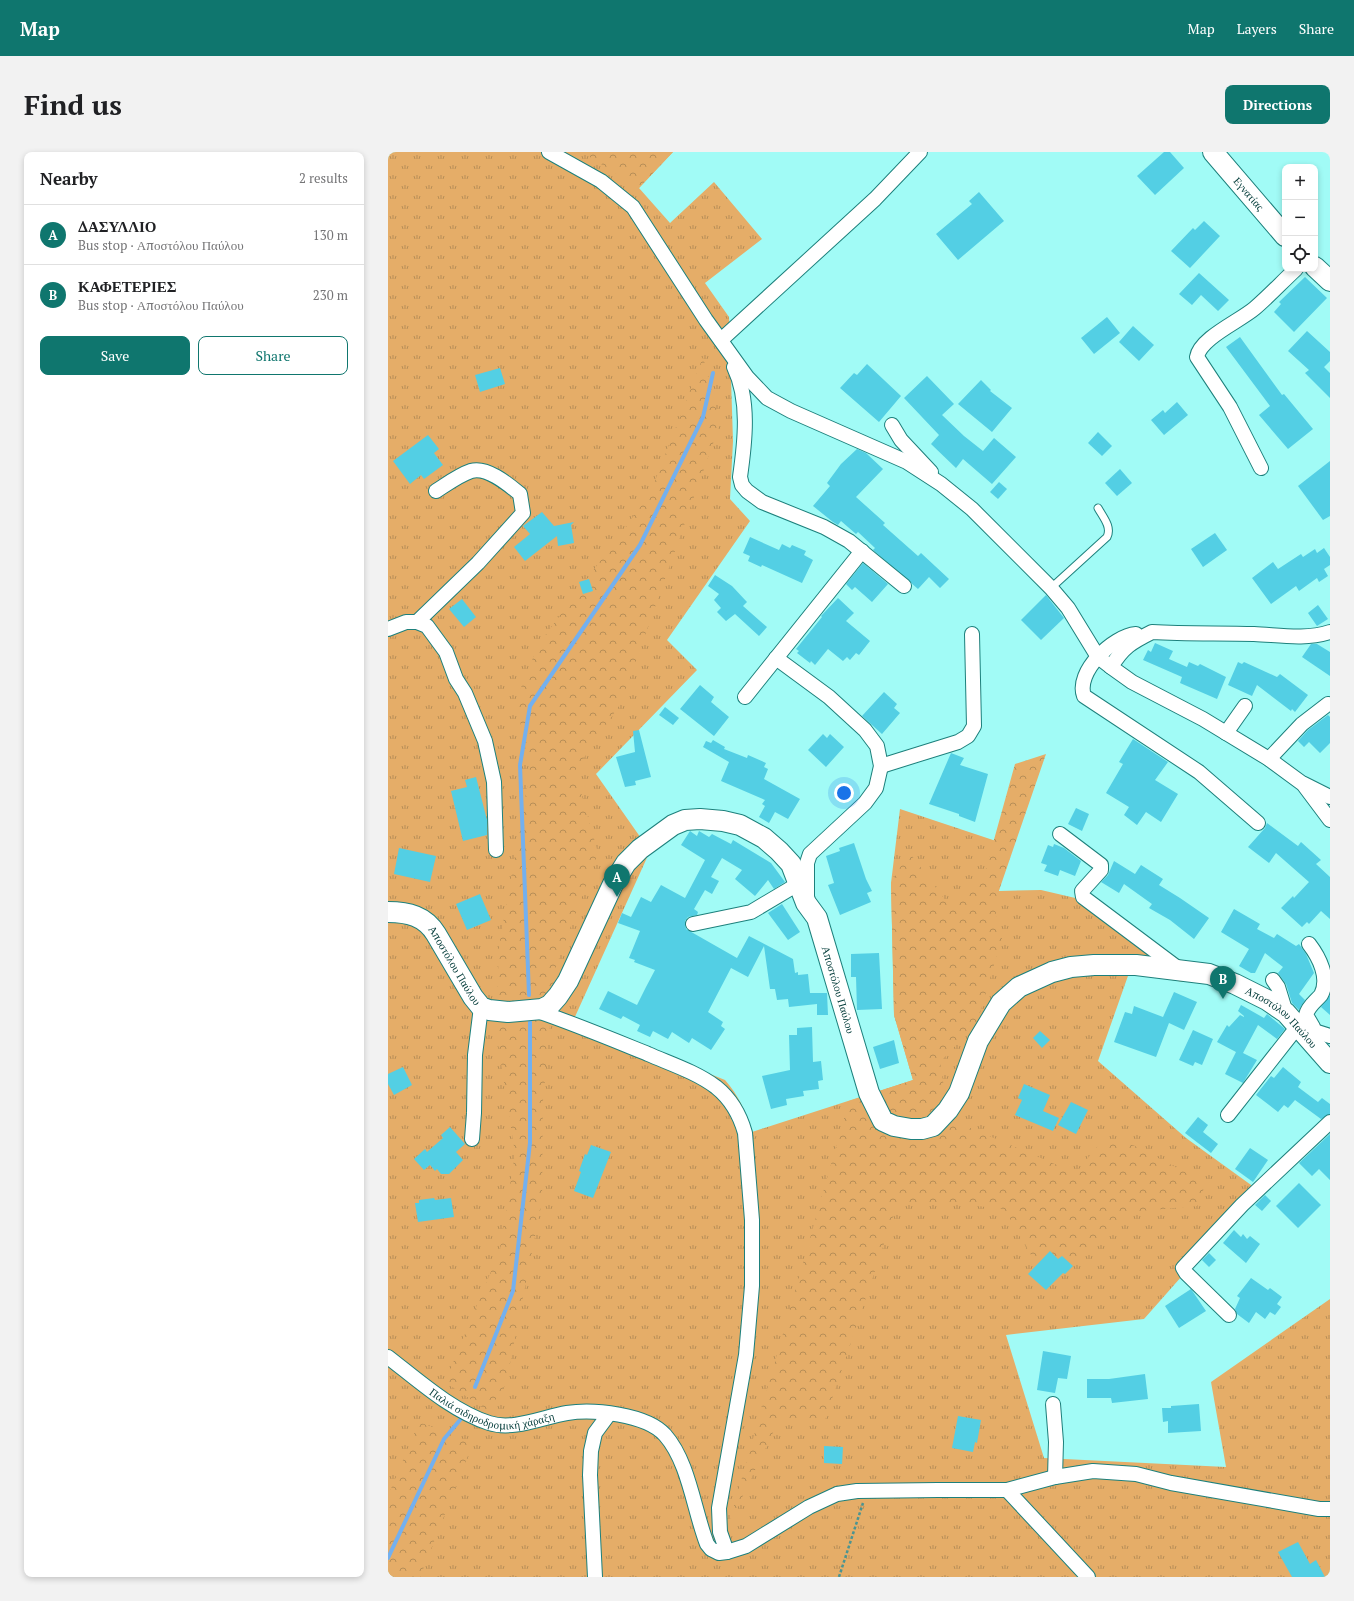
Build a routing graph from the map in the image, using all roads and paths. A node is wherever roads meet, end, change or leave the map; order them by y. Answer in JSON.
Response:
{"nodes":[{"id":1,"x":549,"y":152,"type":"edge"},
{"id":2,"x":920,"y":152,"type":"edge"},
{"id":3,"x":1213,"y":152,"type":"edge"},
{"id":4,"x":1282,"y":232,"type":"edge"},
{"id":5,"x":1318,"y":270,"type":"edge"},
{"id":6,"x":1293,"y":272,"type":"edge"},
{"id":7,"x":1330,"y":280,"type":"edge"},
{"id":8,"x":724,"y":345,"type":"junction"},
{"id":9,"x":892,"y":425,"type":"dead end"},
{"id":10,"x":1261,"y":468,"type":"dead end"},
{"id":11,"x":941,"y":484,"type":"junction"},
{"id":12,"x":436,"y":491,"type":"dead end"},
{"id":13,"x":1098,"y":508,"type":"dead end"},
{"id":14,"x":862,"y":551,"type":"junction"},
{"id":15,"x":904,"y":586,"type":"dead end"},
{"id":16,"x":1050,"y":588,"type":"junction"},
{"id":17,"x":417,"y":622,"type":"junction"},
{"id":18,"x":388,"y":629,"type":"edge"},
{"id":19,"x":1152,"y":632,"type":"junction"},
{"id":20,"x":1330,"y":632,"type":"edge"},
{"id":21,"x":972,"y":634,"type":"dead end"},
{"id":22,"x":1098,"y":657,"type":"junction"},
{"id":23,"x":776,"y":658,"type":"junction"},
{"id":24,"x":1111,"y":667,"type":"junction"},
{"id":25,"x":745,"y":697,"type":"dead end"},
{"id":26,"x":1328,"y":704,"type":"dead end"},
{"id":27,"x":1246,"y":706,"type":"dead end"},
{"id":28,"x":1226,"y":733,"type":"junction"},
{"id":29,"x":1269,"y":759,"type":"junction"},
{"id":30,"x":881,"y":766,"type":"junction"},
{"id":31,"x":1303,"y":784,"type":"junction"},
{"id":32,"x":1330,"y":798,"type":"edge"},
{"id":33,"x":1330,"y":820,"type":"edge"},
{"id":34,"x":1258,"y":823,"type":"dead end"},
{"id":35,"x":1060,"y":834,"type":"dead end"},
{"id":36,"x":496,"y":850,"type":"dead end"},
{"id":37,"x":798,"y":884,"type":"junction"},
{"id":38,"x":806,"y":903,"type":"junction"},
{"id":39,"x":388,"y":912,"type":"edge"},
{"id":40,"x":693,"y":924,"type":"dead end"},
{"id":41,"x":1309,"y":944,"type":"dead end"},
{"id":42,"x":1179,"y":969,"type":"junction"},
{"id":43,"x":1328,"y":979,"type":"edge"},
{"id":44,"x":1273,"y":980,"type":"dead end"},
{"id":45,"x":481,"y":1007,"type":"junction"},
{"id":46,"x":537,"y":1010,"type":"junction"},
{"id":47,"x":1308,"y":1030,"type":"edge"},
{"id":48,"x":1330,"y":1063,"type":"edge"},
{"id":49,"x":1228,"y":1115,"type":"dead end"},
{"id":50,"x":1330,"y":1122,"type":"edge"},
{"id":51,"x":472,"y":1139,"type":"dead end"},
{"id":52,"x":1229,"y":1315,"type":"dead end"},
{"id":53,"x":388,"y":1357,"type":"edge"},
{"id":54,"x":1053,"y":1404,"type":"dead end"},
{"id":55,"x":609,"y":1414,"type":"junction"},
{"id":56,"x":1056,"y":1477,"type":"junction"},
{"id":57,"x":1007,"y":1490,"type":"junction"},
{"id":58,"x":868,"y":1491,"type":"junction"},
{"id":59,"x":1330,"y":1509,"type":"edge"},
{"id":60,"x":727,"y":1552,"type":"junction"},
{"id":61,"x":595,"y":1577,"type":"edge"},
{"id":62,"x":839,"y":1577,"type":"edge"},
{"id":63,"x":1088,"y":1577,"type":"edge"}],
"edges":[{"from":1,"to":8,"type":"street"},
{"from":2,"to":8,"type":"street"},
{"from":3,"to":4,"type":"street","name":"Εγνατίας"},
{"from":5,"to":7,"type":"street"},
{"from":6,"to":10,"type":"street"},
{"from":8,"to":11,"type":"street"},
{"from":8,"to":14,"type":"street"},
{"from":9,"to":11,"type":"street"},
{"from":11,"to":16,"type":"street"},
{"from":12,"to":17,"type":"street"},
{"from":13,"to":16,"type":"lane"},
{"from":14,"to":15,"type":"street"},
{"from":14,"to":23,"type":"street"},
{"from":16,"to":22,"type":"street"},
{"from":17,"to":18,"type":"street"},
{"from":17,"to":36,"type":"street"},
{"from":19,"to":20,"type":"street"},
{"from":19,"to":22,"type":"street"},
{"from":19,"to":24,"type":"street"},
{"from":21,"to":30,"type":"street"},
{"from":22,"to":24,"type":"street"},
{"from":22,"to":34,"type":"street"},
{"from":23,"to":25,"type":"street"},
{"from":23,"to":30,"type":"street"},
{"from":24,"to":28,"type":"street"},
{"from":26,"to":29,"type":"street"},
{"from":27,"to":28,"type":"street"},
{"from":28,"to":29,"type":"street"},
{"from":29,"to":31,"type":"street"},
{"from":30,"to":38,"type":"street"},
{"from":31,"to":32,"type":"street"},
{"from":31,"to":33,"type":"street"},
{"from":35,"to":42,"type":"street"},
{"from":37,"to":38,"type":"street","name":"Αποστόλου Παύλου"},
{"from":37,"to":40,"type":"street"},
{"from":37,"to":46,"type":"street","name":"Αποστόλου Παύλου"},
{"from":38,"to":42,"type":"street","name":"Αποστόλου Παύλου"},
{"from":39,"to":45,"type":"street","name":"Αποστόλου Παύλου"},
{"from":41,"to":43,"type":"street"},
{"from":42,"to":47,"type":"street","name":"Αποστόλου Παύλου"},
{"from":43,"to":47,"type":"street"},
{"from":44,"to":47,"type":"street"},
{"from":45,"to":46,"type":"street","name":"Αποστόλου Παύλου"},
{"from":45,"to":51,"type":"street"},
{"from":46,"to":60,"type":"street"},
{"from":47,"to":48,"type":"street","name":"Αποστόλου Παύλου"},
{"from":47,"to":49,"type":"street"},
{"from":50,"to":52,"type":"street"},
{"from":53,"to":55,"type":"street","name":"Παλιά σιδηροδρομική χάραξη"},
{"from":54,"to":56,"type":"street"},
{"from":55,"to":60,"type":"street","name":"Παλιά σιδηροδρομική χάραξη"},
{"from":55,"to":61,"type":"street"},
{"from":56,"to":57,"type":"street"},
{"from":56,"to":59,"type":"street"},
{"from":57,"to":58,"type":"street"},
{"from":57,"to":63,"type":"street"},
{"from":58,"to":60,"type":"street"},
{"from":58,"to":62,"type":"path"}]}
